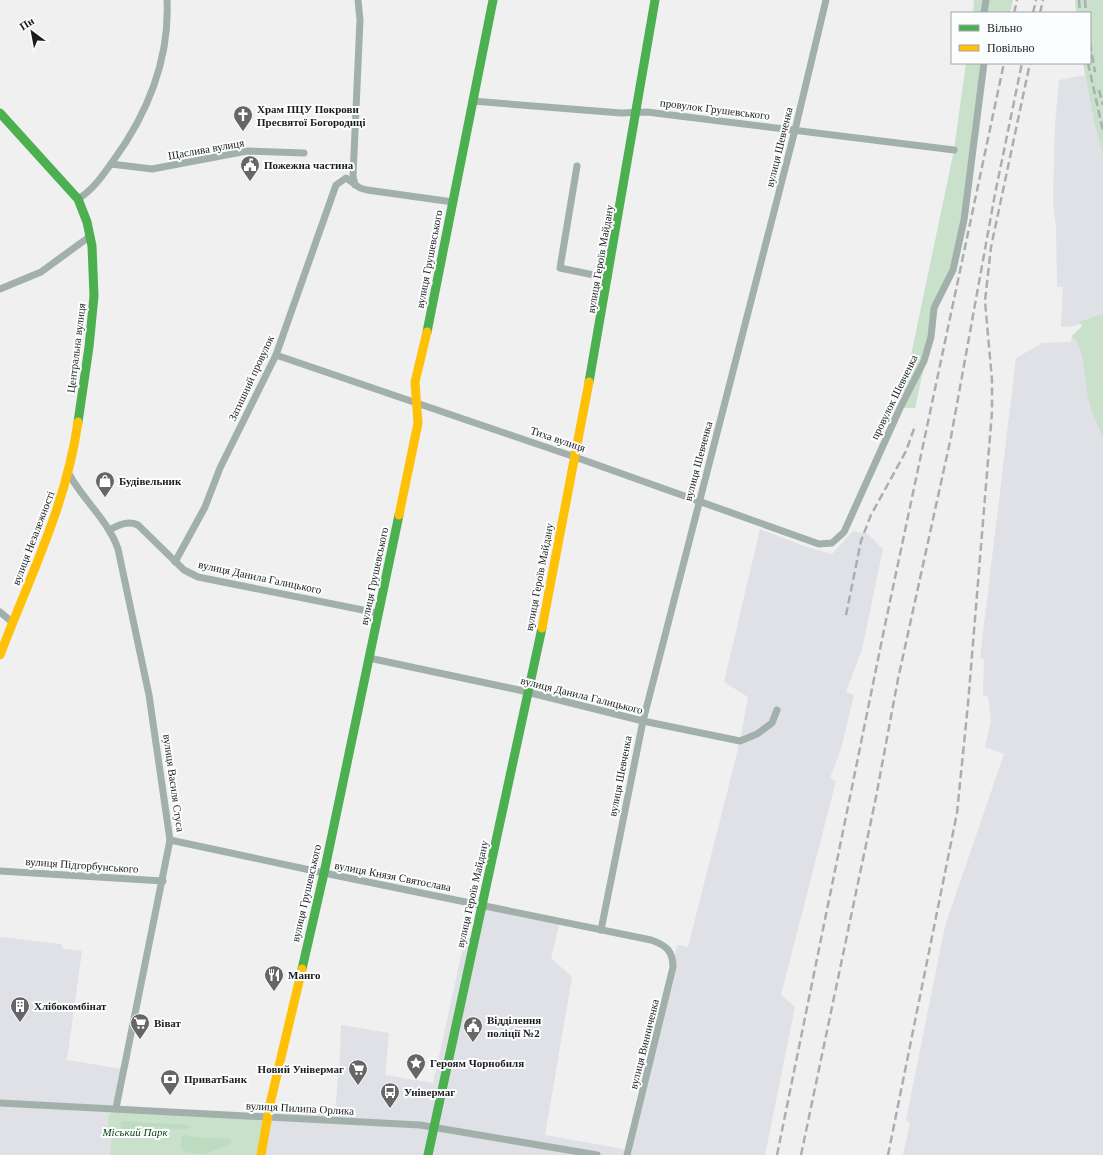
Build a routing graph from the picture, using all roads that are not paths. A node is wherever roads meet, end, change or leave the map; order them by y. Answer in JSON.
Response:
{"nodes":[{"id":1,"x":167,"y":0,"type":"edge"},
{"id":2,"x":358,"y":0,"type":"edge"},
{"id":3,"x":493,"y":0,"type":"edge"},
{"id":4,"x":655,"y":0,"type":"edge"},
{"id":5,"x":826,"y":0,"type":"edge"},
{"id":6,"x":986,"y":0,"type":"edge"},
{"id":7,"x":984,"y":12,"type":"edge"},
{"id":8,"x":984,"y":64,"type":"edge"},
{"id":9,"x":472,"y":101,"type":"junction"},
{"id":10,"x":0,"y":113,"type":"edge"},
{"id":11,"x":637,"y":113,"type":"junction"},
{"id":12,"x":795,"y":130,"type":"junction"},
{"id":13,"x":954,"y":150,"type":"dead end"},
{"id":14,"x":304,"y":153,"type":"dead end"},
{"id":15,"x":111,"y":164,"type":"junction"},
{"id":16,"x":577,"y":166,"type":"dead end"},
{"id":17,"x":355,"y":185,"type":"junction"},
{"id":18,"x":78,"y":199,"type":"junction"},
{"id":19,"x":453,"y":202,"type":"junction"},
{"id":20,"x":89,"y":237,"type":"junction"},
{"id":21,"x":608,"y":278,"type":"junction"},
{"id":22,"x":0,"y":289,"type":"edge"},
{"id":23,"x":276,"y":355,"type":"junction"},
{"id":24,"x":417,"y":402,"type":"junction"},
{"id":25,"x":574,"y":457,"type":"junction"},
{"id":26,"x":69,"y":474,"type":"junction"},
{"id":27,"x":699,"y":501,"type":"junction"},
{"id":28,"x":109,"y":530,"type":"junction"},
{"id":29,"x":832,"y":543,"type":"joint"},
{"id":30,"x":175,"y":562,"type":"junction"},
{"id":31,"x":0,"y":612,"type":"edge"},
{"id":32,"x":378,"y":613,"type":"junction"},
{"id":33,"x":12,"y":622,"type":"junction"},
{"id":34,"x":0,"y":654,"type":"edge"},
{"id":35,"x":369,"y":658,"type":"junction"},
{"id":36,"x":529,"y":693,"type":"junction"},
{"id":37,"x":777,"y":710,"type":"dead end"},
{"id":38,"x":643,"y":721,"type":"junction"},
{"id":39,"x":170,"y":840,"type":"junction"},
{"id":40,"x":0,"y":871,"type":"edge"},
{"id":41,"x":324,"y":873,"type":"junction"},
{"id":42,"x":163,"y":881,"type":"junction"},
{"id":43,"x":481,"y":905,"type":"junction"},
{"id":44,"x":601,"y":930,"type":"junction"},
{"id":45,"x":659,"y":942,"type":"joint"},
{"id":46,"x":0,"y":1103,"type":"edge"},
{"id":47,"x":116,"y":1108,"type":"junction"},
{"id":48,"x":268,"y":1117,"type":"junction"},
{"id":49,"x":434,"y":1126,"type":"junction"},
{"id":50,"x":261,"y":1155,"type":"edge"},
{"id":51,"x":428,"y":1155,"type":"edge"},
{"id":52,"x":597,"y":1155,"type":"edge"},
{"id":53,"x":627,"y":1155,"type":"edge"}],
"edges":[{"from":1,"to":15,"type":"street"},
{"from":2,"to":17,"type":"street"},
{"from":3,"to":9,"type":"street","name":"вулиця Грушевського"},
{"from":4,"to":11,"type":"street","name":"вулиця Героїв Майдану"},
{"from":5,"to":12,"type":"street","name":"вулиця Шевченка"},
{"from":6,"to":7,"type":"street"},
{"from":8,"to":29,"type":"street","name":"провулок Шевченка"},
{"from":9,"to":11,"type":"street","name":"провулок Грушевського"},
{"from":9,"to":19,"type":"street","name":"вулиця Грушевського"},
{"from":10,"to":18,"type":"street","name":"Центральна вулиця"},
{"from":11,"to":12,"type":"street","name":"провулок Грушевського"},
{"from":11,"to":21,"type":"street","name":"вулиця Героїв Майдану"},
{"from":12,"to":13,"type":"street","name":"провулок Грушевського"},
{"from":12,"to":27,"type":"street","name":"вулиця Шевченка"},
{"from":14,"to":15,"type":"street","name":"Щаслива вулиця"},
{"from":15,"to":18,"type":"street"},
{"from":16,"to":21,"type":"street"},
{"from":17,"to":19,"type":"street"},
{"from":17,"to":23,"type":"street","name":"Затишний провулок"},
{"from":18,"to":20,"type":"street","name":"Центральна вулиця"},
{"from":19,"to":24,"type":"street","name":"вулиця Грушевського"},
{"from":20,"to":22,"type":"street"},
{"from":20,"to":26,"type":"street","name":"Центральна вулиця"},
{"from":21,"to":25,"type":"street","name":"вулиця Героїв Майдану"},
{"from":23,"to":24,"type":"street","name":"Тиха вулиця"},
{"from":23,"to":30,"type":"street","name":"Затишний провулок"},
{"from":24,"to":25,"type":"street","name":"Тиха вулиця"},
{"from":24,"to":32,"type":"street","name":"вулиця Грушевського"},
{"from":25,"to":27,"type":"street","name":"Тиха вулиця"},
{"from":25,"to":36,"type":"street","name":"вулиця Героїв Майдану"},
{"from":26,"to":28,"type":"street","name":"вулиця Василя Стуса"},
{"from":26,"to":33,"type":"street","name":"вулиця Незалежності"},
{"from":27,"to":29,"type":"street","name":"Тиха вулиця"},
{"from":27,"to":38,"type":"street","name":"вулиця Шевченка"},
{"from":28,"to":30,"type":"street","name":"вулиця Данила Галицького"},
{"from":28,"to":39,"type":"street","name":"вулиця Василя Стуса"},
{"from":30,"to":32,"type":"street","name":"вулиця Данила Галицького"},
{"from":31,"to":33,"type":"street"},
{"from":32,"to":35,"type":"street","name":"вулиця Грушевського"},
{"from":33,"to":34,"type":"street","name":"вулиця Незалежності"},
{"from":35,"to":36,"type":"street","name":"вулиця Данила Галицького"},
{"from":35,"to":41,"type":"street","name":"вулиця Грушевського"},
{"from":36,"to":38,"type":"street","name":"вулиця Данила Галицького"},
{"from":36,"to":43,"type":"street","name":"вулиця Героїв Майдану"},
{"from":37,"to":38,"type":"street","name":"вулиця Данила Галицького"},
{"from":38,"to":44,"type":"street","name":"вулиця Шевченка"},
{"from":39,"to":41,"type":"street","name":"вулиця Князя Святослава"},
{"from":39,"to":42,"type":"street","name":"вулиця Василя Стуса"},
{"from":40,"to":42,"type":"street","name":"вулиця Підгорбунського"},
{"from":41,"to":43,"type":"street","name":"вулиця Князя Святослава"},
{"from":41,"to":48,"type":"street","name":"вулиця Грушевського"},
{"from":42,"to":47,"type":"street","name":"вулиця Василя Стуса"},
{"from":43,"to":44,"type":"street","name":"вулиця Князя Святослава"},
{"from":43,"to":49,"type":"street","name":"вулиця Героїв Майдану"},
{"from":44,"to":45,"type":"street","name":"вулиця Князя Святослава"},
{"from":45,"to":53,"type":"street","name":"вулиця Винниченка"},
{"from":46,"to":47,"type":"street","name":"вулиця Пилипа Орлика"},
{"from":47,"to":48,"type":"street","name":"вулиця Пилипа Орлика"},
{"from":48,"to":49,"type":"street","name":"вулиця Пилипа Орлика"},
{"from":48,"to":50,"type":"street","name":"вулиця Грушевського"},
{"from":49,"to":51,"type":"street","name":"вулиця Героїв Майдану"},
{"from":49,"to":52,"type":"street","name":"вулиця Пилипа Орлика"}]}
